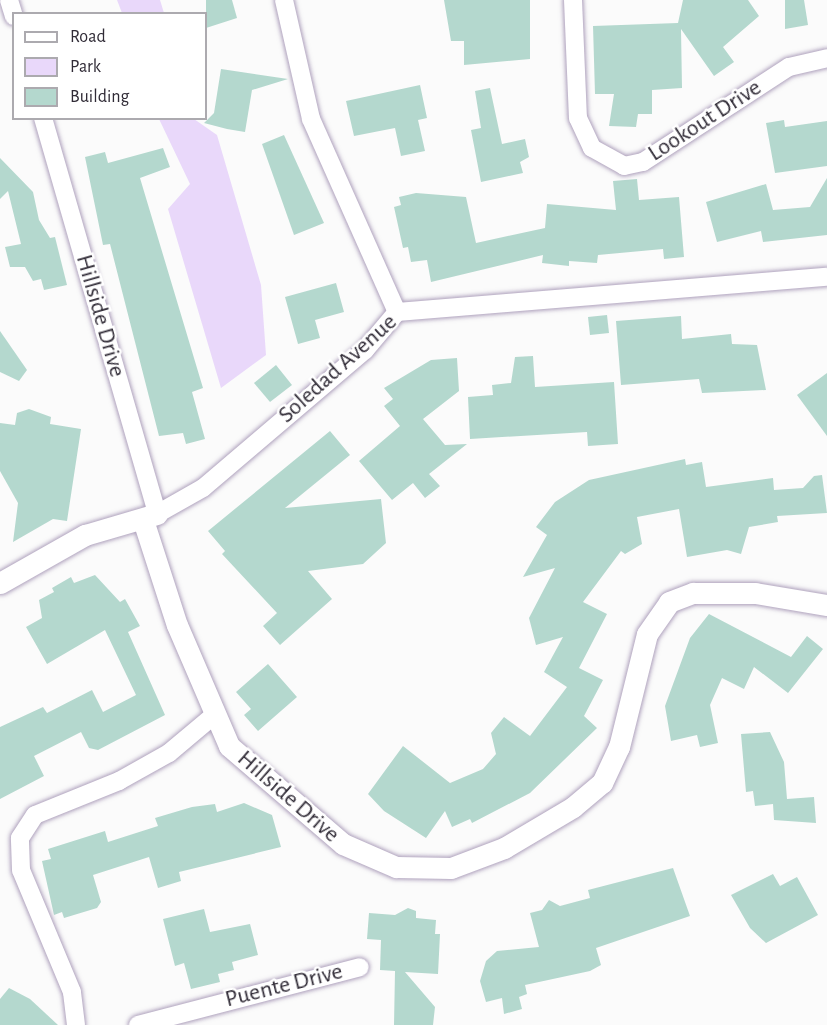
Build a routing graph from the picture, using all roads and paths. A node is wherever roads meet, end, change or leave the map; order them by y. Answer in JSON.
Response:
{"nodes":[{"id":1,"x":284,"y":0,"type":"edge"},
{"id":2,"x":573,"y":0,"type":"edge"},
{"id":3,"x":827,"y":58,"type":"edge"},
{"id":4,"x":44,"y":120,"type":"edge"},
{"id":5,"x":827,"y":276,"type":"edge"},
{"id":6,"x":397,"y":312,"type":"junction"},
{"id":7,"x":150,"y":517,"type":"junction"},
{"id":8,"x":0,"y":583,"type":"edge"},
{"id":9,"x":827,"y":605,"type":"edge"},
{"id":10,"x":213,"y":717,"type":"junction"},
{"id":11,"x":360,"y":967,"type":"dead end"},
{"id":12,"x":76,"y":1025,"type":"edge"},
{"id":13,"x":138,"y":1025,"type":"edge"}],
"edges":[{"from":1,"to":6,"type":"street"},
{"from":2,"to":3,"type":"street","name":"Lookout Drive"},
{"from":4,"to":7,"type":"street","name":"Hillside Drive"},
{"from":5,"to":6,"type":"street","name":"Soledad Avenue"},
{"from":6,"to":7,"type":"street","name":"Soledad Avenue"},
{"from":7,"to":8,"type":"street","name":"Soledad Avenue"},
{"from":7,"to":10,"type":"street","name":"Hillside Drive"},
{"from":9,"to":10,"type":"street","name":"Hillside Drive"},
{"from":10,"to":12,"type":"street"},
{"from":11,"to":13,"type":"street","name":"Puente Drive"}]}
